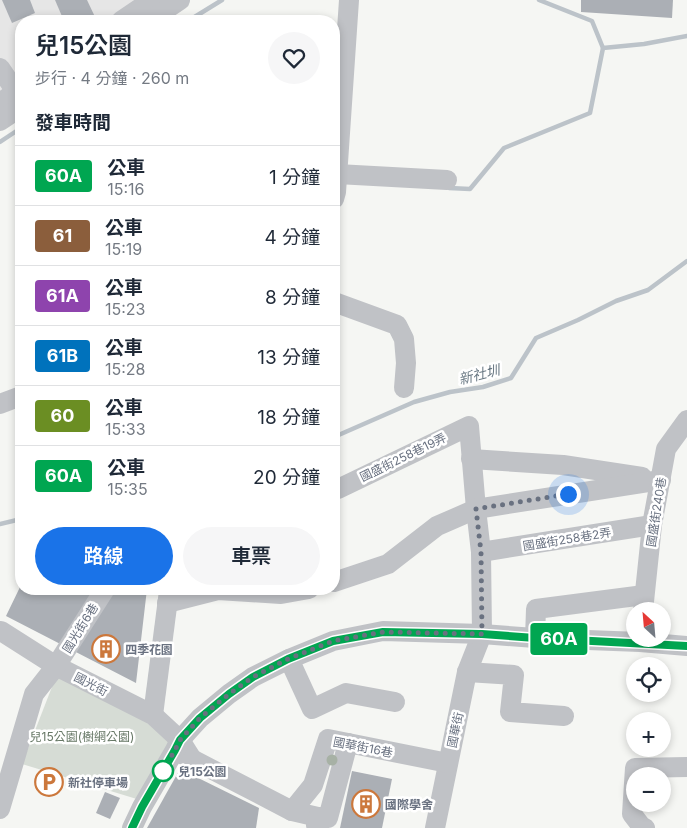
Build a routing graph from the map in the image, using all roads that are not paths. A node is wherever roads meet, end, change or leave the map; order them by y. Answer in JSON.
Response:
{"nodes":[{"id":1,"x":152,"y":0,"type":"edge"},
{"id":2,"x":180,"y":0,"type":"edge"},
{"id":3,"x":349,"y":0,"type":"edge"},
{"id":4,"x":130,"y":15,"type":"edge"},
{"id":5,"x":158,"y":15,"type":"edge"},
{"id":6,"x":0,"y":68,"type":"edge"},
{"id":7,"x":15,"y":96,"type":"edge"},
{"id":8,"x":15,"y":99,"type":"edge"},
{"id":9,"x":0,"y":121,"type":"edge"},
{"id":10,"x":340,"y":130,"type":"edge"},
{"id":11,"x":340,"y":174,"type":"edge"},
{"id":12,"x":447,"y":180,"type":"dead end"},
{"id":13,"x":340,"y":304,"type":"edge"},
{"id":14,"x":404,"y":388,"type":"dead end"},
{"id":15,"x":15,"y":398,"type":"edge"},
{"id":16,"x":0,"y":404,"type":"edge"},
{"id":17,"x":687,"y":420,"type":"edge"},
{"id":18,"x":471,"y":459,"type":"junction"},
{"id":19,"x":661,"y":480,"type":"junction"},
{"id":20,"x":340,"y":488,"type":"edge"},
{"id":21,"x":476,"y":509,"type":"junction"},
{"id":22,"x":652,"y":525,"type":"junction"},
{"id":23,"x":481,"y":552,"type":"junction"},
{"id":24,"x":340,"y":580,"type":"edge"},
{"id":25,"x":101,"y":595,"type":"edge"},
{"id":26,"x":168,"y":596,"type":"edge"},
{"id":27,"x":643,"y":602,"type":"edge"},
{"id":28,"x":626,"y":604,"type":"edge"},
{"id":29,"x":0,"y":632,"type":"edge"},
{"id":30,"x":482,"y":634,"type":"junction"},
{"id":31,"x":535,"y":638,"type":"junction"},
{"id":32,"x":626,"y":641,"type":"edge"},
{"id":33,"x":671,"y":644,"type":"edge"},
{"id":34,"x":687,"y":646,"type":"edge"},
{"id":35,"x":288,"y":659,"type":"junction"},
{"id":36,"x":56,"y":666,"type":"junction"},
{"id":37,"x":467,"y":672,"type":"junction"},
{"id":38,"x":395,"y":702,"type":"dead end"},
{"id":39,"x":153,"y":715,"type":"junction"},
{"id":40,"x":564,"y":716,"type":"dead end"},
{"id":41,"x":348,"y":743,"type":"junction"},
{"id":42,"x":183,"y":750,"type":"junction"},
{"id":43,"x":448,"y":763,"type":"junction"},
{"id":44,"x":687,"y":767,"type":"edge"},
{"id":45,"x":0,"y":809,"type":"edge"},
{"id":46,"x":292,"y":811,"type":"junction"},
{"id":47,"x":317,"y":822,"type":"edge"},
{"id":48,"x":132,"y":828,"type":"edge"},
{"id":49,"x":435,"y":828,"type":"edge"},
{"id":50,"x":645,"y":828,"type":"edge"}],
"edges":[{"from":1,"to":4,"type":"street"},
{"from":2,"to":5,"type":"street"},
{"from":3,"to":10,"type":"street"},
{"from":6,"to":7,"type":"street"},
{"from":8,"to":9,"type":"street"},
{"from":11,"to":12,"type":"street"},
{"from":13,"to":14,"type":"street"},
{"from":15,"to":16,"type":"street"},
{"from":17,"to":19,"type":"street","name":"國盛街240巷"},
{"from":18,"to":19,"type":"street"},
{"from":18,"to":20,"type":"street","name":"國盛街258巷19弄"},
{"from":18,"to":21,"type":"street"},
{"from":19,"to":21,"type":"street"},
{"from":19,"to":22,"type":"street","name":"國盛街240巷"},
{"from":21,"to":23,"type":"street"},
{"from":21,"to":24,"type":"street"},
{"from":22,"to":23,"type":"street","name":"國盛街258巷2弄"},
{"from":22,"to":27,"type":"street","name":"國盛街240巷"},
{"from":23,"to":30,"type":"street"},
{"from":25,"to":36,"type":"street","name":"國光街6巷"},
{"from":26,"to":39,"type":"street"},
{"from":28,"to":31,"type":"street"},
{"from":29,"to":36,"type":"street","name":"國光街"},
{"from":30,"to":31,"type":"street"},
{"from":30,"to":35,"type":"street"},
{"from":30,"to":37,"type":"street","name":"國華街"},
{"from":31,"to":32,"type":"street"},
{"from":33,"to":34,"type":"street"},
{"from":35,"to":38,"type":"street"},
{"from":35,"to":42,"type":"street"},
{"from":36,"to":39,"type":"street","name":"國光街"},
{"from":36,"to":45,"type":"street","name":"國光街6巷"},
{"from":37,"to":40,"type":"street"},
{"from":37,"to":43,"type":"street","name":"國華街"},
{"from":39,"to":42,"type":"street","name":"國光街"},
{"from":41,"to":43,"type":"street","name":"國華街16巷"},
{"from":41,"to":46,"type":"street","name":"國華街16巷"},
{"from":41,"to":47,"type":"street"},
{"from":42,"to":46,"type":"street","name":"國光街"},
{"from":42,"to":48,"type":"street"},
{"from":43,"to":49,"type":"street","name":"國華街"},
{"from":44,"to":50,"type":"street"},
{"from":46,"to":47,"type":"street","name":"國光街"}]}
